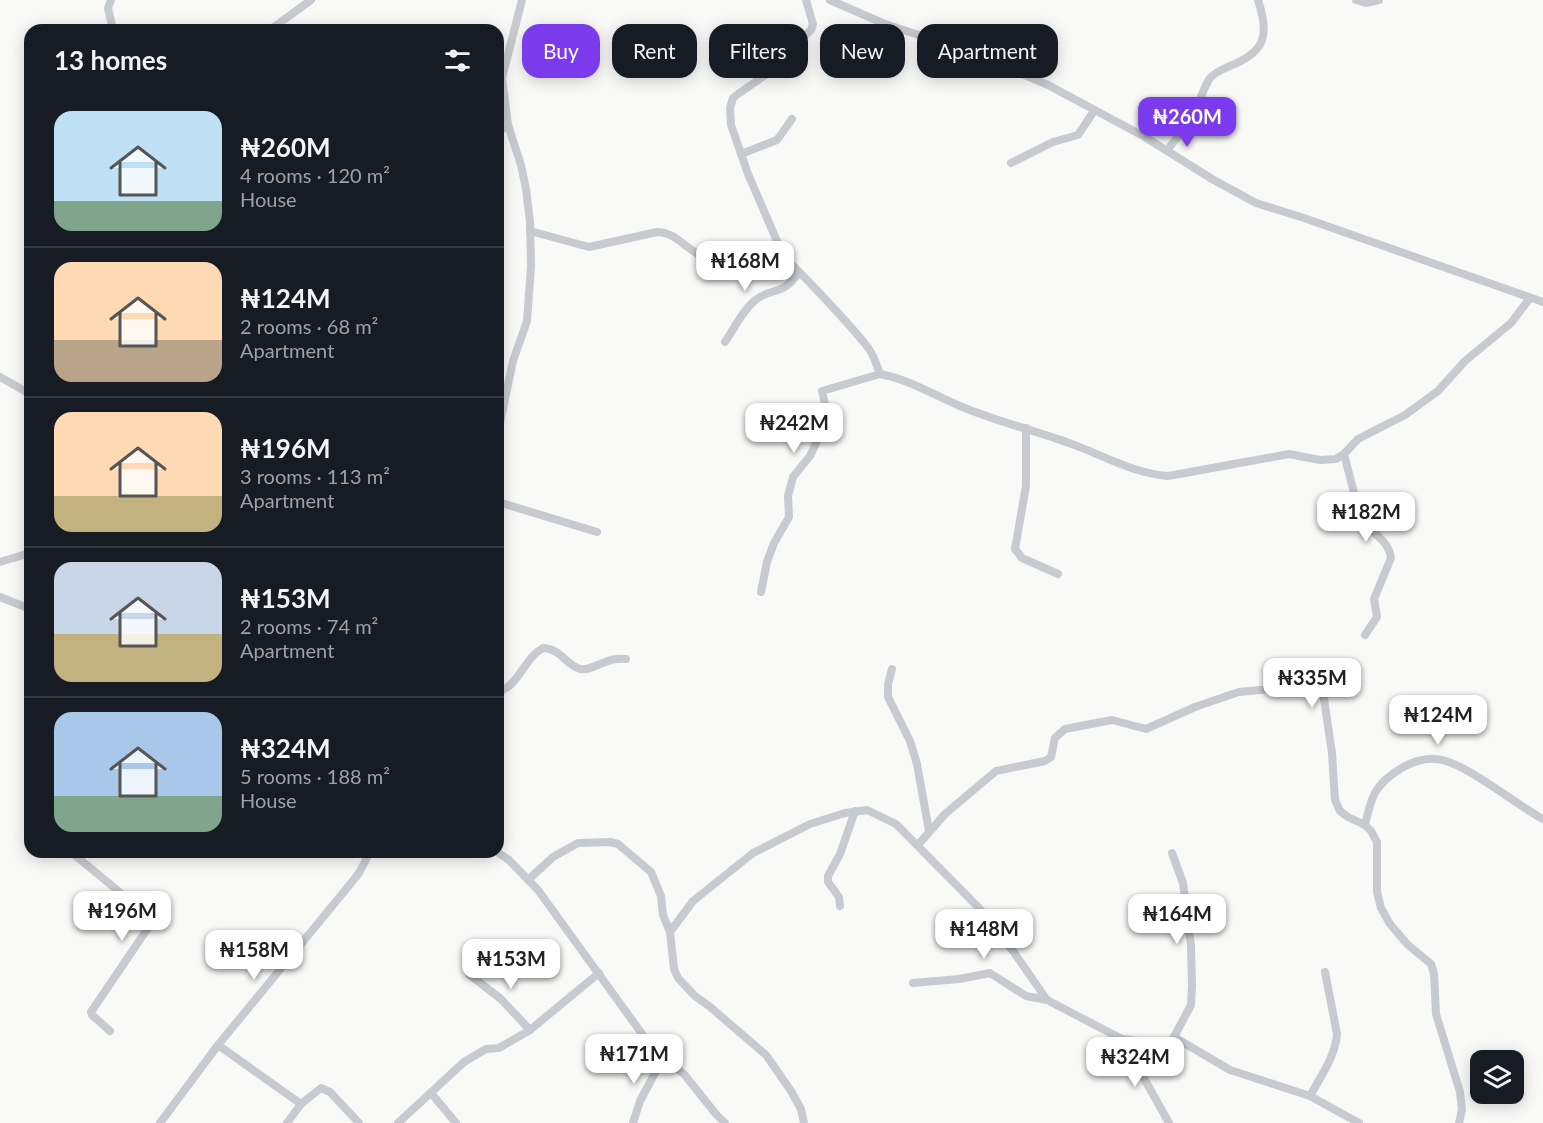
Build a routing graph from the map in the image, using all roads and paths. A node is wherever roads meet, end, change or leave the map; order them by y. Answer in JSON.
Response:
{"nodes":[{"id":1,"x":111,"y":0,"type":"edge"},
{"id":2,"x":522,"y":0,"type":"edge"},
{"id":3,"x":806,"y":0,"type":"edge"},
{"id":4,"x":830,"y":0,"type":"edge"},
{"id":5,"x":1258,"y":0,"type":"edge"},
{"id":6,"x":1356,"y":0,"type":"edge"},
{"id":7,"x":1379,"y":0,"type":"edge"},
{"id":8,"x":308,"y":1,"type":"edge"},
{"id":9,"x":112,"y":24,"type":"edge"},
{"id":10,"x":277,"y":24,"type":"edge"},
{"id":11,"x":504,"y":70,"type":"edge"},
{"id":12,"x":504,"y":94,"type":"edge"},
{"id":13,"x":1094,"y":111,"type":"junction"},
{"id":14,"x":792,"y":119,"type":"dead end"},
{"id":15,"x":508,"y":125,"type":"junction"},
{"id":16,"x":504,"y":128,"type":"edge"},
{"id":17,"x":1167,"y":150,"type":"junction"},
{"id":18,"x":741,"y":154,"type":"junction"},
{"id":19,"x":1011,"y":163,"type":"dead end"},
{"id":20,"x":530,"y":231,"type":"junction"},
{"id":21,"x":783,"y":255,"type":"junction"},
{"id":22,"x":799,"y":272,"type":"junction"},
{"id":23,"x":1530,"y":298,"type":"junction"},
{"id":24,"x":1543,"y":302,"type":"edge"},
{"id":25,"x":725,"y":342,"type":"dead end"},
{"id":26,"x":880,"y":374,"type":"junction"},
{"id":27,"x":0,"y":377,"type":"edge"},
{"id":28,"x":24,"y":391,"type":"edge"},
{"id":29,"x":504,"y":404,"type":"edge"},
{"id":30,"x":1026,"y":428,"type":"junction"},
{"id":31,"x":1344,"y":454,"type":"junction"},
{"id":32,"x":504,"y":504,"type":"edge"},
{"id":33,"x":597,"y":532,"type":"dead end"},
{"id":34,"x":24,"y":555,"type":"edge"},
{"id":35,"x":0,"y":562,"type":"edge"},
{"id":36,"x":1058,"y":574,"type":"dead end"},
{"id":37,"x":761,"y":592,"type":"dead end"},
{"id":38,"x":0,"y":597,"type":"edge"},
{"id":39,"x":24,"y":607,"type":"edge"},
{"id":40,"x":1365,"y":635,"type":"dead end"},
{"id":41,"x":626,"y":659,"type":"dead end"},
{"id":42,"x":892,"y":669,"type":"dead end"},
{"id":43,"x":504,"y":688,"type":"edge"},
{"id":44,"x":855,"y":811,"type":"junction"},
{"id":45,"x":1543,"y":819,"type":"edge"},
{"id":46,"x":1365,"y":825,"type":"junction"},
{"id":47,"x":929,"y":831,"type":"junction"},
{"id":48,"x":918,"y":845,"type":"junction"},
{"id":49,"x":1172,"y":853,"type":"dead end"},
{"id":50,"x":504,"y":857,"type":"edge"},
{"id":51,"x":78,"y":858,"type":"edge"},
{"id":52,"x":367,"y":858,"type":"edge"},
{"id":53,"x":528,"y":880,"type":"junction"},
{"id":54,"x":840,"y":906,"type":"dead end"},
{"id":55,"x":670,"y":932,"type":"junction"},
{"id":56,"x":1325,"y":972,"type":"dead end"},
{"id":57,"x":599,"y":973,"type":"junction"},
{"id":58,"x":470,"y":975,"type":"dead end"},
{"id":59,"x":913,"y":983,"type":"dead end"},
{"id":60,"x":1047,"y":1000,"type":"junction"},
{"id":61,"x":530,"y":1030,"type":"junction"},
{"id":62,"x":110,"y":1031,"type":"dead end"},
{"id":63,"x":1174,"y":1037,"type":"junction"},
{"id":64,"x":1122,"y":1039,"type":"junction"},
{"id":65,"x":218,"y":1044,"type":"junction"},
{"id":66,"x":663,"y":1058,"type":"junction"},
{"id":67,"x":431,"y":1093,"type":"junction"},
{"id":68,"x":1310,"y":1096,"type":"junction"},
{"id":69,"x":300,"y":1104,"type":"junction"},
{"id":70,"x":160,"y":1123,"type":"edge"},
{"id":71,"x":286,"y":1123,"type":"edge"},
{"id":72,"x":359,"y":1123,"type":"edge"},
{"id":73,"x":398,"y":1123,"type":"edge"},
{"id":74,"x":456,"y":1123,"type":"edge"},
{"id":75,"x":633,"y":1123,"type":"edge"},
{"id":76,"x":725,"y":1123,"type":"edge"},
{"id":77,"x":804,"y":1123,"type":"edge"},
{"id":78,"x":1169,"y":1123,"type":"edge"},
{"id":79,"x":1359,"y":1123,"type":"edge"},
{"id":80,"x":1459,"y":1123,"type":"edge"}],
"edges":[{"from":1,"to":9,"type":"street"},
{"from":2,"to":11,"type":"street"},
{"from":3,"to":18,"type":"street"},
{"from":4,"to":13,"type":"street"},
{"from":5,"to":17,"type":"street"},
{"from":6,"to":7,"type":"street"},
{"from":8,"to":10,"type":"street"},
{"from":12,"to":15,"type":"street"},
{"from":13,"to":17,"type":"street"},
{"from":13,"to":19,"type":"street"},
{"from":14,"to":18,"type":"street"},
{"from":15,"to":16,"type":"street"},
{"from":15,"to":20,"type":"street"},
{"from":17,"to":23,"type":"street"},
{"from":18,"to":21,"type":"street"},
{"from":20,"to":21,"type":"street"},
{"from":20,"to":29,"type":"street"},
{"from":21,"to":22,"type":"street"},
{"from":22,"to":25,"type":"street"},
{"from":22,"to":26,"type":"street"},
{"from":23,"to":24,"type":"street"},
{"from":23,"to":31,"type":"street"},
{"from":26,"to":30,"type":"street"},
{"from":26,"to":37,"type":"street"},
{"from":27,"to":28,"type":"street"},
{"from":30,"to":31,"type":"street"},
{"from":30,"to":36,"type":"street"},
{"from":31,"to":40,"type":"street"},
{"from":32,"to":33,"type":"street"},
{"from":34,"to":35,"type":"street"},
{"from":38,"to":39,"type":"street"},
{"from":41,"to":43,"type":"street"},
{"from":42,"to":47,"type":"street"},
{"from":44,"to":48,"type":"street"},
{"from":44,"to":54,"type":"street"},
{"from":44,"to":55,"type":"street"},
{"from":45,"to":46,"type":"street"},
{"from":46,"to":47,"type":"street"},
{"from":46,"to":80,"type":"street"},
{"from":47,"to":48,"type":"street"},
{"from":48,"to":60,"type":"street"},
{"from":49,"to":63,"type":"street"},
{"from":50,"to":53,"type":"street"},
{"from":51,"to":62,"type":"street"},
{"from":52,"to":65,"type":"street"},
{"from":53,"to":55,"type":"street"},
{"from":53,"to":57,"type":"street"},
{"from":55,"to":77,"type":"street"},
{"from":56,"to":68,"type":"street"},
{"from":57,"to":61,"type":"street"},
{"from":57,"to":66,"type":"street"},
{"from":58,"to":61,"type":"street"},
{"from":59,"to":60,"type":"street"},
{"from":60,"to":64,"type":"street"},
{"from":61,"to":67,"type":"street"},
{"from":63,"to":64,"type":"street"},
{"from":63,"to":68,"type":"street"},
{"from":64,"to":78,"type":"street"},
{"from":65,"to":69,"type":"street"},
{"from":65,"to":70,"type":"street"},
{"from":66,"to":75,"type":"street"},
{"from":66,"to":76,"type":"street"},
{"from":67,"to":73,"type":"street"},
{"from":67,"to":74,"type":"street"},
{"from":68,"to":79,"type":"street"},
{"from":69,"to":71,"type":"street"},
{"from":69,"to":72,"type":"street"}]}
